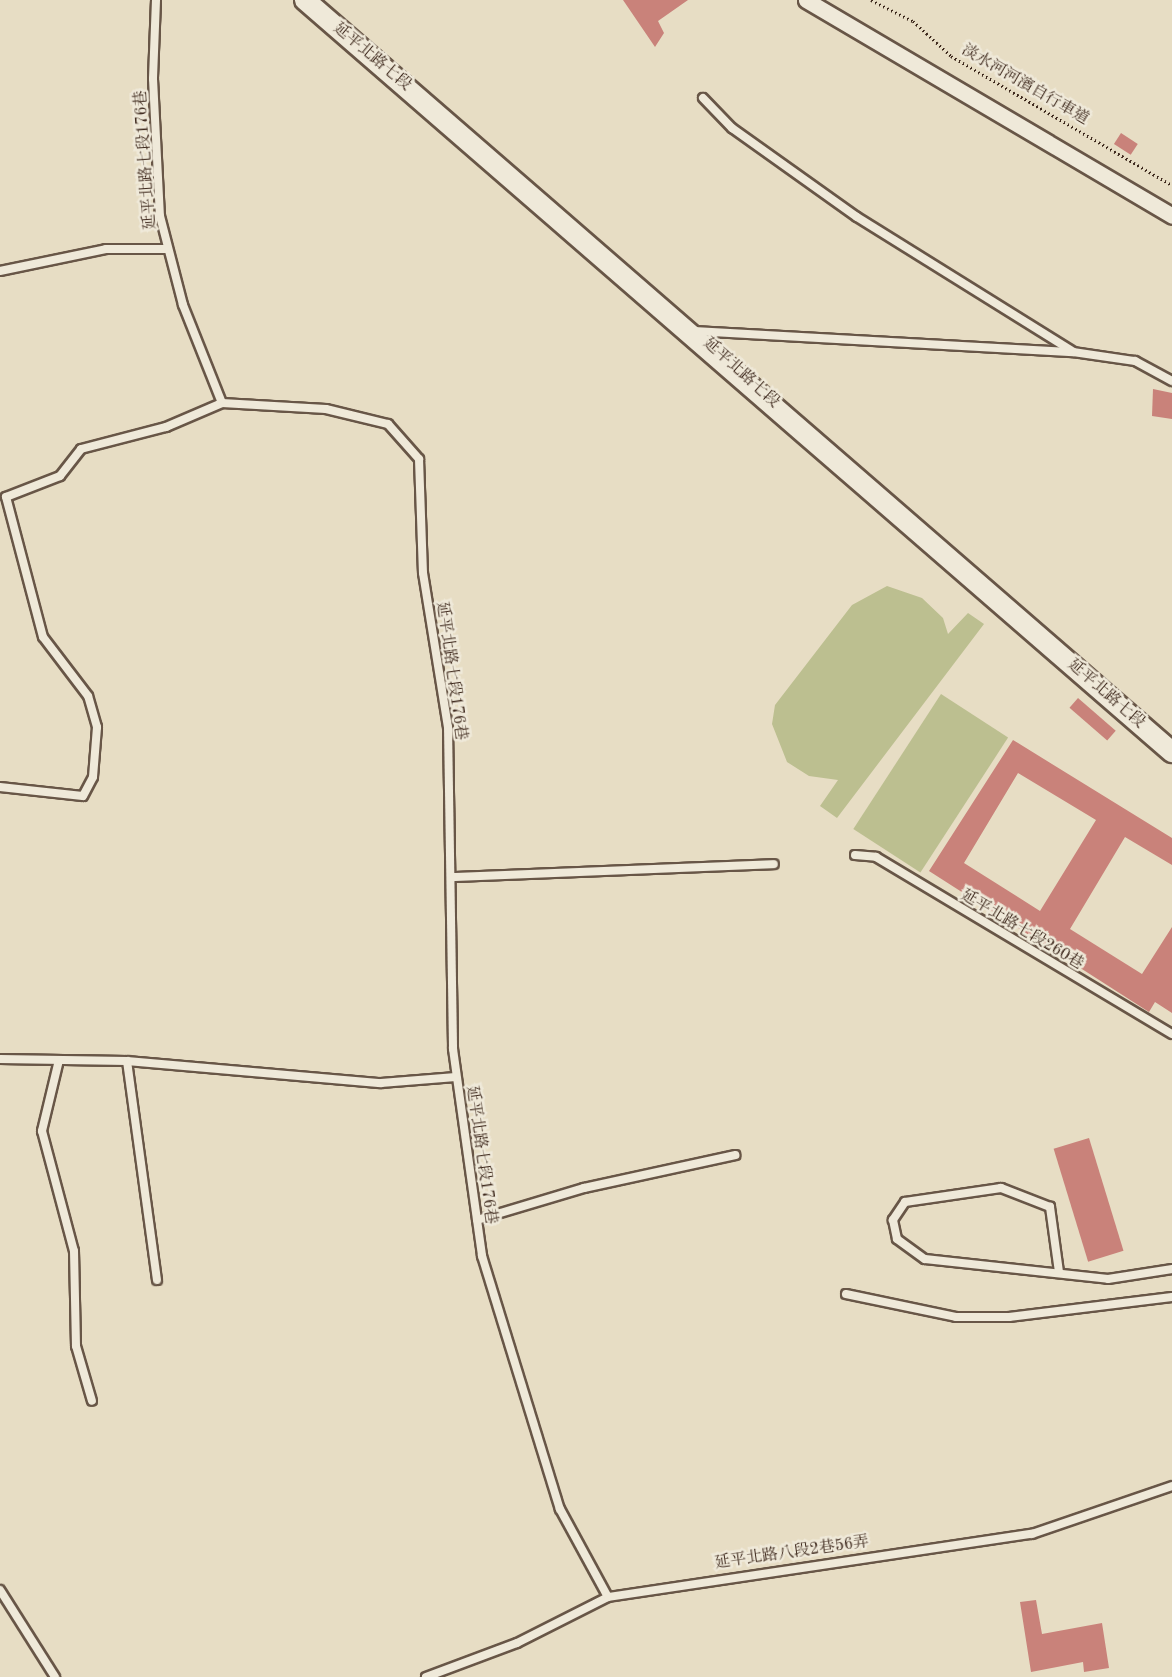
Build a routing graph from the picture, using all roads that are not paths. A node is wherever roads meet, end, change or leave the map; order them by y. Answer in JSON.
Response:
{"nodes":[{"id":1,"x":156,"y":0,"type":"edge"},
{"id":2,"x":305,"y":0,"type":"edge"},
{"id":3,"x":806,"y":0,"type":"edge"},
{"id":4,"x":703,"y":98,"type":"dead end"},
{"id":5,"x":1172,"y":216,"type":"edge"},
{"id":6,"x":168,"y":249,"type":"junction"},
{"id":7,"x":0,"y":272,"type":"edge"},
{"id":8,"x":692,"y":330,"type":"junction"},
{"id":9,"x":1073,"y":352,"type":"junction"},
{"id":10,"x":1172,"y":381,"type":"edge"},
{"id":11,"x":222,"y":403,"type":"junction"},
{"id":12,"x":1172,"y":752,"type":"edge"},
{"id":13,"x":0,"y":787,"type":"edge"},
{"id":14,"x":855,"y":855,"type":"dead end"},
{"id":15,"x":774,"y":864,"type":"dead end"},
{"id":16,"x":453,"y":877,"type":"junction"},
{"id":17,"x":1172,"y":1034,"type":"edge"},
{"id":18,"x":0,"y":1059,"type":"edge"},
{"id":19,"x":59,"y":1060,"type":"junction"},
{"id":20,"x":127,"y":1061,"type":"junction"},
{"id":21,"x":456,"y":1077,"type":"junction"},
{"id":22,"x":735,"y":1155,"type":"dead end"},
{"id":23,"x":477,"y":1220,"type":"junction"},
{"id":24,"x":1172,"y":1269,"type":"edge"},
{"id":25,"x":1059,"y":1272,"type":"junction"},
{"id":26,"x":157,"y":1280,"type":"dead end"},
{"id":27,"x":846,"y":1294,"type":"dead end"},
{"id":28,"x":1172,"y":1297,"type":"edge"},
{"id":29,"x":92,"y":1401,"type":"dead end"},
{"id":30,"x":1172,"y":1486,"type":"edge"},
{"id":31,"x":0,"y":1590,"type":"edge"},
{"id":32,"x":608,"y":1597,"type":"junction"},
{"id":33,"x":55,"y":1677,"type":"edge"},
{"id":34,"x":426,"y":1677,"type":"edge"}],
"edges":[{"from":1,"to":6,"type":"lane","name":"延平北路七段176巷"},
{"from":2,"to":8,"type":"street","name":"延平北路七段"},
{"from":3,"to":5,"type":"street"},
{"from":4,"to":9,"type":"lane"},
{"from":6,"to":7,"type":"lane"},
{"from":6,"to":11,"type":"lane","name":"延平北路七段176巷"},
{"from":8,"to":9,"type":"lane"},
{"from":8,"to":12,"type":"street","name":"延平北路七段"},
{"from":9,"to":10,"type":"lane"},
{"from":11,"to":13,"type":"lane"},
{"from":11,"to":16,"type":"lane","name":"延平北路七段176巷"},
{"from":14,"to":17,"type":"lane","name":"延平北路七段260巷"},
{"from":15,"to":16,"type":"lane"},
{"from":16,"to":21,"type":"lane","name":"延平北路七段176巷"},
{"from":18,"to":19,"type":"lane"},
{"from":19,"to":20,"type":"lane"},
{"from":19,"to":29,"type":"lane"},
{"from":20,"to":21,"type":"lane"},
{"from":20,"to":26,"type":"lane"},
{"from":21,"to":23,"type":"lane","name":"延平北路七段176巷"},
{"from":22,"to":23,"type":"lane"},
{"from":23,"to":32,"type":"lane","name":"延平北路七段176巷"},
{"from":24,"to":25,"type":"lane"},
{"from":25,"to":25,"type":"lane"},
{"from":27,"to":28,"type":"lane"},
{"from":30,"to":32,"type":"lane","name":"延平北路八段2巷56弄"},
{"from":31,"to":33,"type":"lane"},
{"from":32,"to":34,"type":"lane","name":"延平北路八段2巷56弄"}]}
